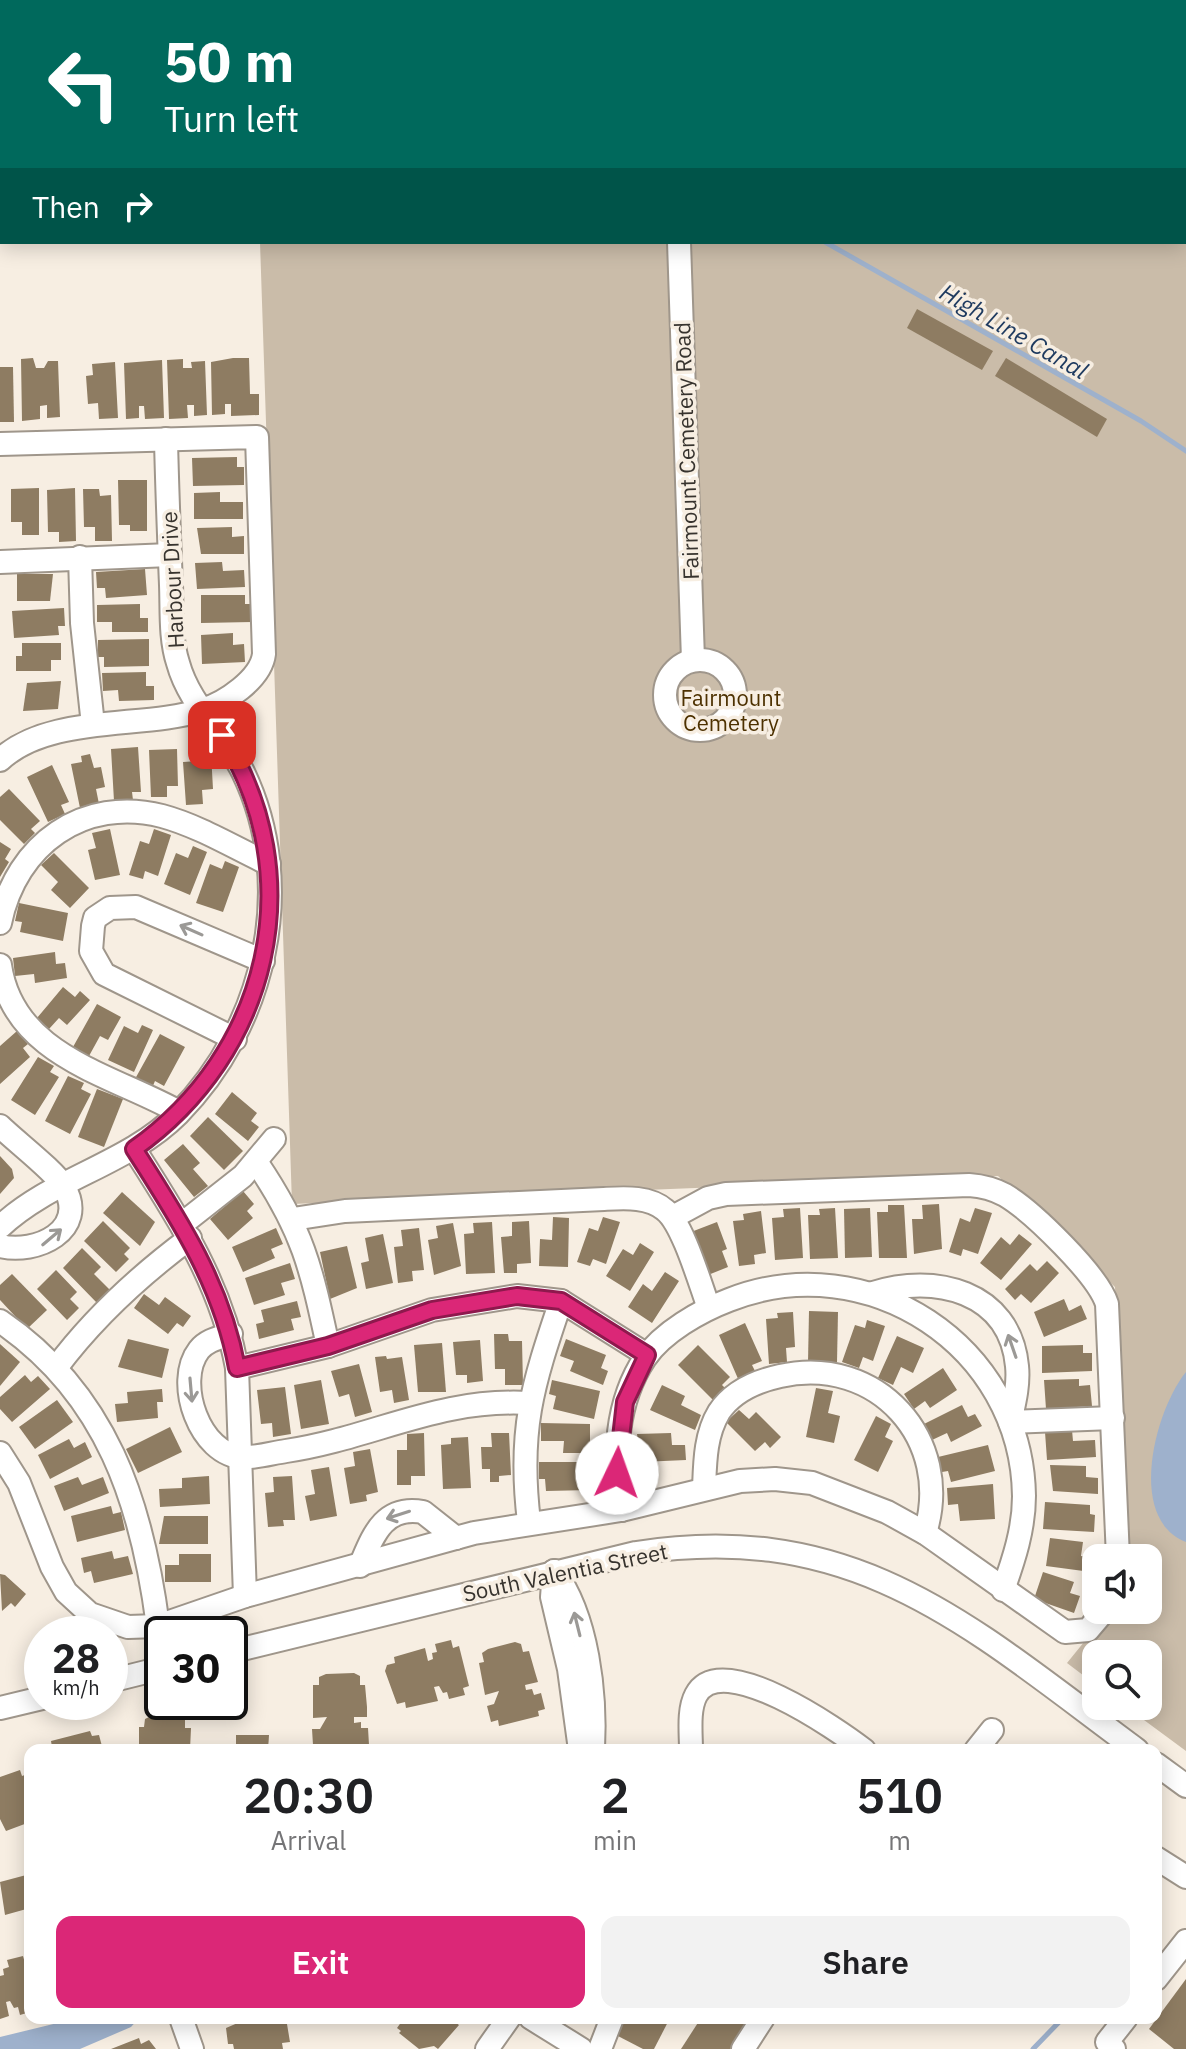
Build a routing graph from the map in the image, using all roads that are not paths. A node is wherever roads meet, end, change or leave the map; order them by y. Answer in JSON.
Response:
{"nodes":[{"id":1,"x":679,"y":244,"type":"edge"},
{"id":2,"x":166,"y":439,"type":"junction"},
{"id":3,"x":0,"y":444,"type":"edge"},
{"id":4,"x":170,"y":555,"type":"junction"},
{"id":5,"x":80,"y":557,"type":"junction"},
{"id":6,"x":0,"y":562,"type":"edge"},
{"id":7,"x":693,"y":660,"type":"dead end"},
{"id":8,"x":203,"y":710,"type":"junction"},
{"id":9,"x":93,"y":725,"type":"junction"},
{"id":10,"x":1,"y":753,"type":"edge"},
{"id":11,"x":269,"y":864,"type":"junction"},
{"id":12,"x":4,"y":888,"type":"edge"},
{"id":13,"x":0,"y":923,"type":"edge"},
{"id":14,"x":263,"y":961,"type":"junction"},
{"id":15,"x":0,"y":965,"type":"edge"},
{"id":16,"x":235,"y":1039,"type":"junction"},
{"id":17,"x":179,"y":1112,"type":"junction"},
{"id":18,"x":0,"y":1126,"type":"edge"},
{"id":19,"x":274,"y":1139,"type":"dead end"},
{"id":20,"x":134,"y":1149,"type":"junction"},
{"id":21,"x":257,"y":1163,"type":"junction"},
{"id":22,"x":64,"y":1186,"type":"junction"},
{"id":23,"x":673,"y":1217,"type":"junction"},
{"id":24,"x":293,"y":1219,"type":"junction"},
{"id":25,"x":0,"y":1227,"type":"edge"},
{"id":26,"x":186,"y":1231,"type":"junction"},
{"id":27,"x":0,"y":1246,"type":"edge"},
{"id":28,"x":873,"y":1293,"type":"junction"},
{"id":29,"x":561,"y":1301,"type":"junction"},
{"id":30,"x":709,"y":1308,"type":"junction"},
{"id":31,"x":0,"y":1321,"type":"edge"},
{"id":32,"x":231,"y":1334,"type":"junction"},
{"id":33,"x":328,"y":1346,"type":"junction"},
{"id":34,"x":647,"y":1355,"type":"junction"},
{"id":35,"x":56,"y":1368,"type":"junction"},
{"id":36,"x":237,"y":1368,"type":"junction"},
{"id":37,"x":529,"y":1403,"type":"junction"},
{"id":38,"x":1113,"y":1418,"type":"junction"},
{"id":39,"x":1010,"y":1422,"type":"junction"},
{"id":40,"x":0,"y":1453,"type":"edge"},
{"id":41,"x":242,"y":1458,"type":"junction"},
{"id":42,"x":704,"y":1489,"type":"junction"},
{"id":43,"x":621,"y":1510,"type":"junction"},
{"id":44,"x":529,"y":1522,"type":"junction"},
{"id":45,"x":925,"y":1533,"type":"junction"},
{"id":46,"x":456,"y":1538,"type":"junction"},
{"id":47,"x":1118,"y":1544,"type":"edge"},
{"id":48,"x":360,"y":1566,"type":"junction"},
{"id":49,"x":554,"y":1571,"type":"junction"},
{"id":50,"x":1003,"y":1590,"type":"junction"},
{"id":51,"x":245,"y":1596,"type":"junction"},
{"id":52,"x":156,"y":1616,"type":"edge"},
{"id":53,"x":187,"y":1616,"type":"edge"},
{"id":54,"x":1093,"y":1624,"type":"edge"},
{"id":55,"x":144,"y":1626,"type":"edge"},
{"id":56,"x":248,"y":1648,"type":"edge"},
{"id":57,"x":580,"y":1683,"type":"junction"},
{"id":58,"x":24,"y":1702,"type":"edge"},
{"id":59,"x":0,"y":1708,"type":"edge"},
{"id":60,"x":992,"y":1730,"type":"dead end"},
{"id":61,"x":580,"y":1744,"type":"edge"},
{"id":62,"x":592,"y":1744,"type":"edge"},
{"id":63,"x":691,"y":1744,"type":"edge"},
{"id":64,"x":855,"y":1744,"type":"edge"},
{"id":65,"x":981,"y":1744,"type":"edge"},
{"id":66,"x":1129,"y":1744,"type":"edge"},
{"id":67,"x":1162,"y":1768,"type":"edge"},
{"id":68,"x":1186,"y":1786,"type":"edge"},
{"id":69,"x":1162,"y":1862,"type":"edge"},
{"id":70,"x":1186,"y":1877,"type":"edge"},
{"id":71,"x":1186,"y":1941,"type":"edge"},
{"id":72,"x":1162,"y":1971,"type":"edge"},
{"id":73,"x":183,"y":2024,"type":"edge"},
{"id":74,"x":505,"y":2024,"type":"edge"},
{"id":75,"x":541,"y":2024,"type":"edge"},
{"id":76,"x":610,"y":2024,"type":"edge"},
{"id":77,"x":759,"y":2024,"type":"edge"},
{"id":78,"x":1121,"y":2024,"type":"edge"},
{"id":79,"x":192,"y":2049,"type":"edge"},
{"id":80,"x":487,"y":2049,"type":"edge"},
{"id":81,"x":581,"y":2049,"type":"edge"},
{"id":82,"x":600,"y":2049,"type":"edge"},
{"id":83,"x":743,"y":2049,"type":"edge"},
{"id":84,"x":1114,"y":2049,"type":"edge"}],
"edges":[{"from":1,"to":7,"type":"street","name":"Fairmount Cemetery Road"},
{"from":2,"to":3,"type":"street"},
{"from":2,"to":4,"type":"street","name":"Harbour Drive"},
{"from":2,"to":8,"type":"street"},
{"from":4,"to":5,"type":"street"},
{"from":4,"to":8,"type":"street","name":"Harbour Drive"},
{"from":5,"to":6,"type":"street"},
{"from":5,"to":9,"type":"street"},
{"from":8,"to":9,"type":"street"},
{"from":8,"to":11,"type":"street","name":"Harbour Drive"},
{"from":9,"to":10,"type":"street"},
{"from":11,"to":12,"type":"street"},
{"from":11,"to":14,"type":"street","name":"Harbour Drive"},
{"from":12,"to":13,"type":"street"},
{"from":14,"to":16,"type":"street","name":"Harbour Drive"},
{"from":14,"to":16,"type":"street","one_way":true},
{"from":15,"to":17,"type":"street"},
{"from":16,"to":17,"type":"street","name":"Harbour Drive"},
{"from":17,"to":20,"type":"street","name":"Harbour Drive"},
{"from":18,"to":22,"type":"street"},
{"from":19,"to":21,"type":"street"},
{"from":20,"to":22,"type":"street","name":"Harbour Drive"},
{"from":20,"to":26,"type":"street"},
{"from":21,"to":24,"type":"street"},
{"from":21,"to":26,"type":"street"},
{"from":22,"to":25,"type":"street","name":"Harbour Drive"},
{"from":27,"to":22,"type":"street","one_way":true},
{"from":23,"to":24,"type":"street"},
{"from":23,"to":30,"type":"street"},
{"from":23,"to":38,"type":"street"},
{"from":24,"to":33,"type":"street"},
{"from":26,"to":32,"type":"street"},
{"from":26,"to":35,"type":"street"},
{"from":28,"to":30,"type":"street"},
{"from":28,"to":39,"type":"street"},
{"from":39,"to":28,"type":"street","one_way":true},
{"from":29,"to":33,"type":"street"},
{"from":29,"to":34,"type":"street"},
{"from":29,"to":37,"type":"street"},
{"from":30,"to":34,"type":"street"},
{"from":31,"to":35,"type":"street"},
{"from":32,"to":36,"type":"street"},
{"from":32,"to":41,"type":"street","one_way":true},
{"from":33,"to":36,"type":"street"},
{"from":34,"to":43,"type":"street"},
{"from":35,"to":52,"type":"street"},
{"from":36,"to":41,"type":"street"},
{"from":37,"to":41,"type":"street"},
{"from":37,"to":44,"type":"street"},
{"from":38,"to":39,"type":"street"},
{"from":38,"to":47,"type":"street"},
{"from":39,"to":50,"type":"street"},
{"from":40,"to":55,"type":"street"},
{"from":41,"to":51,"type":"street"},
{"from":42,"to":43,"type":"street"},
{"from":42,"to":45,"type":"street"},
{"from":42,"to":45,"type":"street"},
{"from":43,"to":44,"type":"street"},
{"from":44,"to":46,"type":"street"},
{"from":45,"to":50,"type":"street"},
{"from":46,"to":48,"type":"street"},
{"from":46,"to":48,"type":"street","one_way":true},
{"from":48,"to":51,"type":"street"},
{"from":49,"to":56,"type":"street","name":"South Valentia Street"},
{"from":49,"to":57,"type":"street"},
{"from":49,"to":66,"type":"street","name":"South Valentia Street"},
{"from":50,"to":54,"type":"street"},
{"from":51,"to":53,"type":"street"},
{"from":57,"to":61,"type":"street"},
{"from":57,"to":62,"type":"street"},
{"from":58,"to":59,"type":"street"},
{"from":60,"to":65,"type":"street"},
{"from":63,"to":64,"type":"street"},
{"from":67,"to":68,"type":"street"},
{"from":69,"to":70,"type":"street"},
{"from":71,"to":72,"type":"street"},
{"from":73,"to":79,"type":"street"},
{"from":74,"to":80,"type":"street"},
{"from":75,"to":81,"type":"street"},
{"from":76,"to":82,"type":"street"},
{"from":77,"to":83,"type":"street"},
{"from":78,"to":84,"type":"street"}]}
